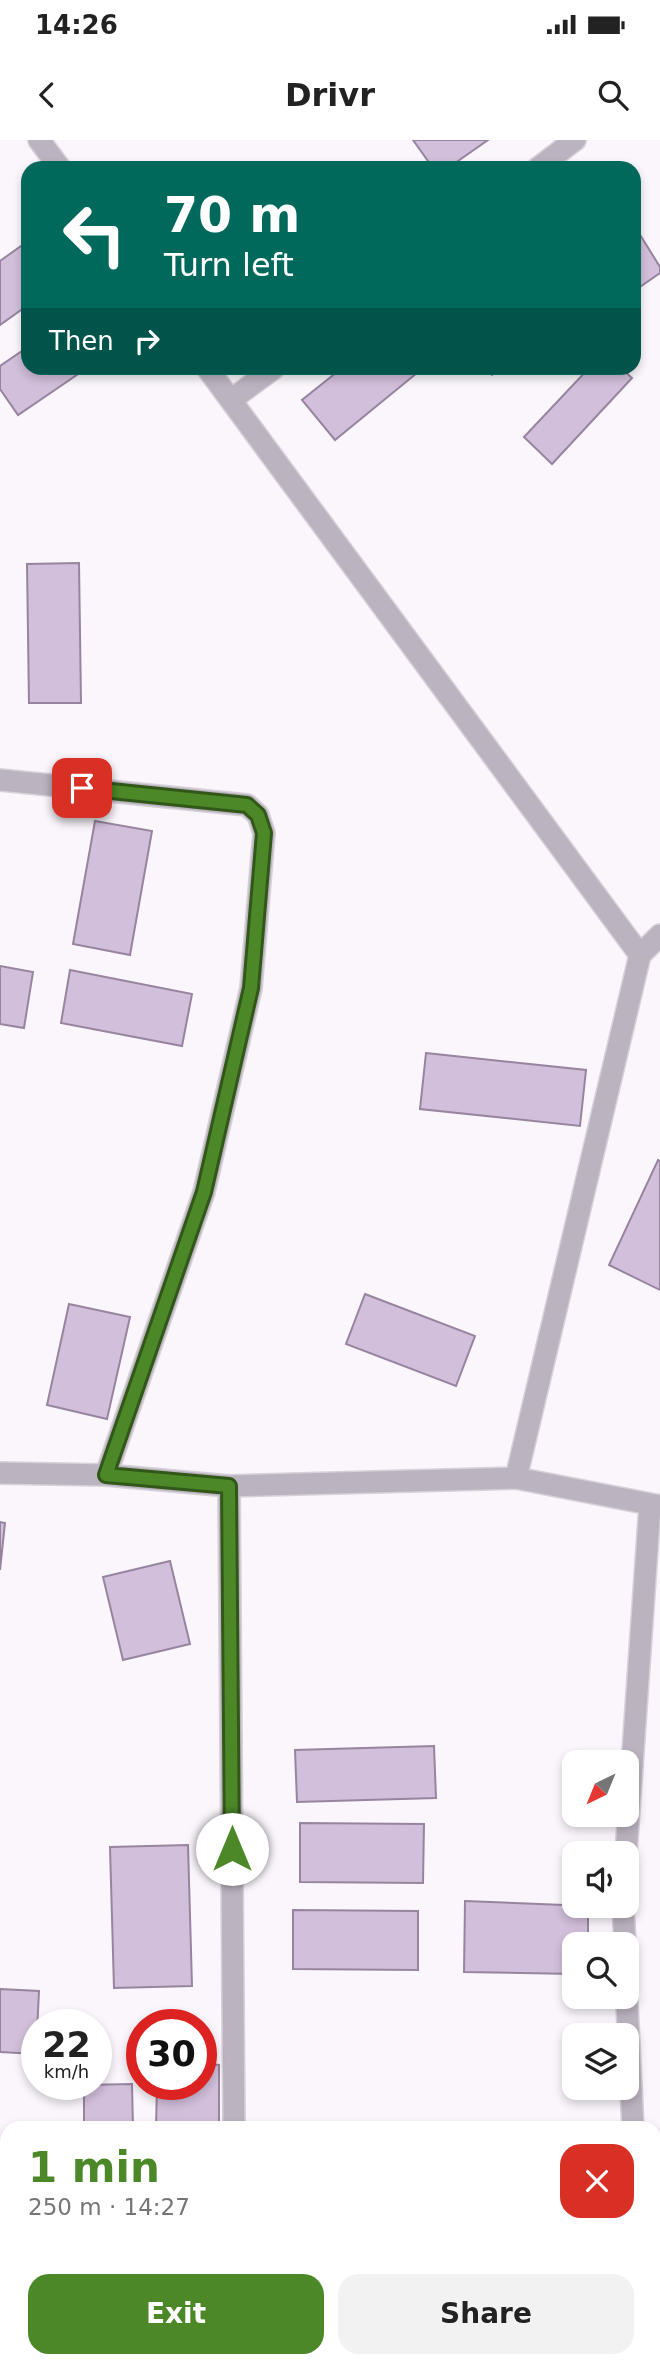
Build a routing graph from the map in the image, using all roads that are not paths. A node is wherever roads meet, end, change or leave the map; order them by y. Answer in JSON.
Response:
{"nodes":[{"id":1,"x":39,"y":140,"type":"edge"},
{"id":2,"x":575,"y":140,"type":"edge"},
{"id":3,"x":55,"y":161,"type":"edge"},
{"id":4,"x":547,"y":161,"type":"edge"},
{"id":5,"x":212,"y":375,"type":"edge"},
{"id":6,"x":265,"y":375,"type":"edge"},
{"id":7,"x":231,"y":400,"type":"junction"},
{"id":8,"x":0,"y":780,"type":"edge"},
{"id":9,"x":660,"y":935,"type":"edge"},
{"id":10,"x":640,"y":955,"type":"junction"},
{"id":11,"x":0,"y":1473,"type":"edge"},
{"id":12,"x":106,"y":1475,"type":"junction"},
{"id":13,"x":516,"y":1478,"type":"junction"},
{"id":14,"x":229,"y":1486,"type":"junction"},
{"id":15,"x":655,"y":1505,"type":"edge"},
{"id":16,"x":627,"y":1841,"type":"edge"},
{"id":17,"x":627,"y":2009,"type":"edge"},
{"id":18,"x":234,"y":2121,"type":"edge"},
{"id":19,"x":634,"y":2121,"type":"edge"}],
"edges":[{"from":1,"to":3,"type":"street"},
{"from":2,"to":4,"type":"street"},
{"from":5,"to":7,"type":"street"},
{"from":6,"to":7,"type":"street"},
{"from":7,"to":10,"type":"street"},
{"from":8,"to":12,"type":"street"},
{"from":9,"to":10,"type":"street"},
{"from":10,"to":13,"type":"street"},
{"from":11,"to":12,"type":"street"},
{"from":12,"to":14,"type":"street"},
{"from":13,"to":14,"type":"street"},
{"from":13,"to":15,"type":"street"},
{"from":14,"to":18,"type":"street"},
{"from":15,"to":16,"type":"street"},
{"from":17,"to":19,"type":"street"}]}
